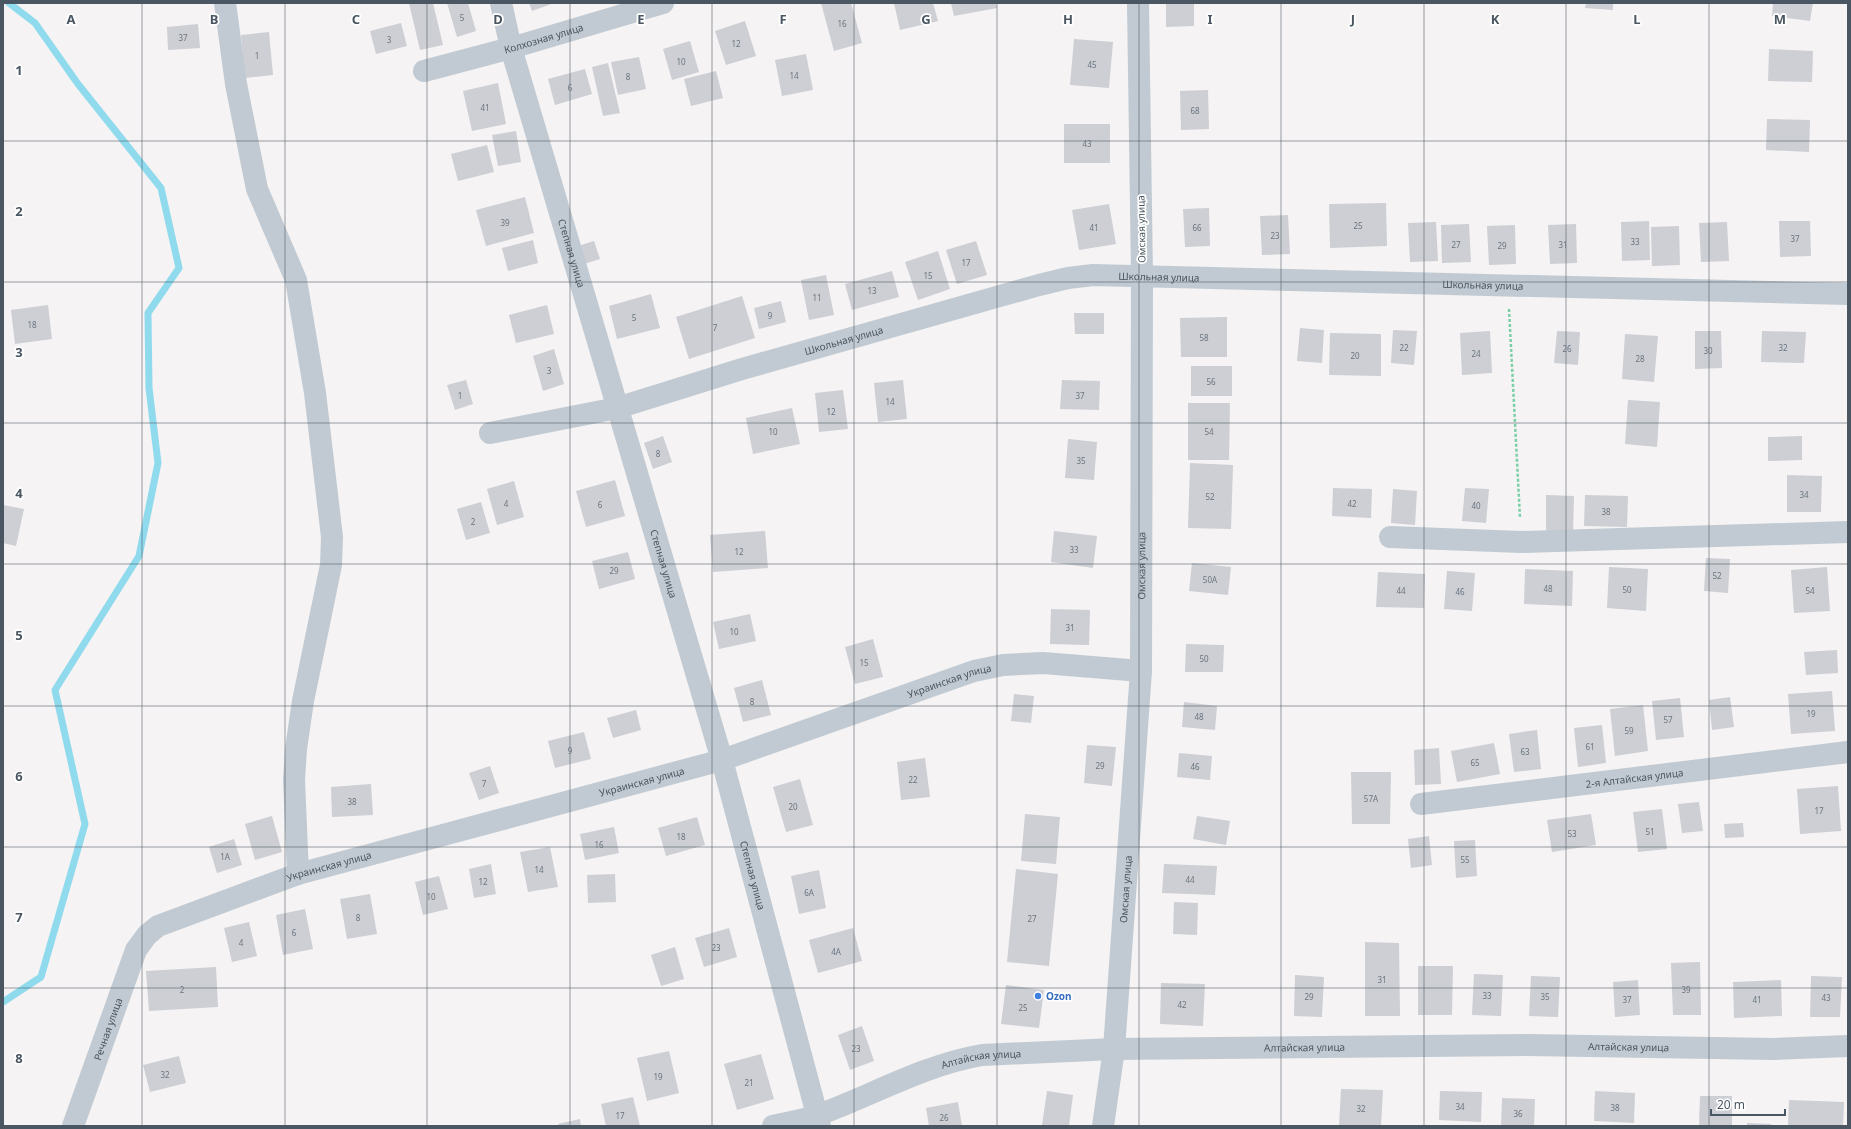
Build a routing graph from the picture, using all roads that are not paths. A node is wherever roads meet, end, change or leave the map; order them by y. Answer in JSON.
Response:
{"nodes":[{"id":1,"x":225,"y":3,"type":"edge"},
{"id":2,"x":501,"y":3,"type":"edge"},
{"id":3,"x":663,"y":3,"type":"edge"},
{"id":4,"x":1138,"y":3,"type":"edge"},
{"id":5,"x":511,"y":48,"type":"junction"},
{"id":6,"x":424,"y":71,"type":"dead end"},
{"id":7,"x":1142,"y":276,"type":"junction"},
{"id":8,"x":1848,"y":294,"type":"edge"},
{"id":9,"x":617,"y":408,"type":"junction"},
{"id":10,"x":490,"y":433,"type":"dead end"},
{"id":11,"x":1848,"y":532,"type":"edge"},
{"id":12,"x":1390,"y":537,"type":"dead end"},
{"id":13,"x":1141,"y":671,"type":"junction"},
{"id":14,"x":1848,"y":752,"type":"edge"},
{"id":15,"x":722,"y":760,"type":"junction"},
{"id":16,"x":1421,"y":804,"type":"dead end"},
{"id":17,"x":298,"y":874,"type":"junction"},
{"id":18,"x":147,"y":935,"type":"joint"},
{"id":19,"x":1848,"y":1046,"type":"edge"},
{"id":20,"x":1114,"y":1049,"type":"junction"},
{"id":21,"x":818,"y":1120,"type":"edge"},
{"id":22,"x":73,"y":1126,"type":"edge"},
{"id":23,"x":773,"y":1126,"type":"edge"},
{"id":24,"x":1103,"y":1126,"type":"edge"}],
"edges":[{"from":1,"to":17,"type":"street"},
{"from":2,"to":5,"type":"street","name":"Степная улица"},
{"from":3,"to":5,"type":"street","name":"Колхозная улица"},
{"from":4,"to":7,"type":"street","name":"Омская улица"},
{"from":5,"to":6,"type":"street","name":"Колхозная улица"},
{"from":5,"to":9,"type":"street","name":"Степная улица"},
{"from":7,"to":8,"type":"street","name":"Школьная улица"},
{"from":7,"to":9,"type":"street","name":"Школьная улица"},
{"from":7,"to":13,"type":"street","name":"Омская улица"},
{"from":9,"to":10,"type":"street","name":"Школьная улица"},
{"from":9,"to":15,"type":"street","name":"Степная улица"},
{"from":11,"to":12,"type":"street"},
{"from":13,"to":15,"type":"street","name":"Украинская улица"},
{"from":13,"to":20,"type":"street","name":"Омская улица"},
{"from":14,"to":16,"type":"street","name":"2-я Алтайская улица"},
{"from":15,"to":17,"type":"street","name":"Украинская улица"},
{"from":15,"to":21,"type":"street","name":"Степная улица"},
{"from":17,"to":18,"type":"street","name":"Украинская улица"},
{"from":18,"to":22,"type":"street","name":"Речная улица"},
{"from":19,"to":20,"type":"street","name":"Алтайская улица"},
{"from":20,"to":21,"type":"street","name":"Алтайская улица"},
{"from":20,"to":24,"type":"street","name":"Омская улица"},
{"from":21,"to":23,"type":"street","name":"Алтайская улица"}]}
